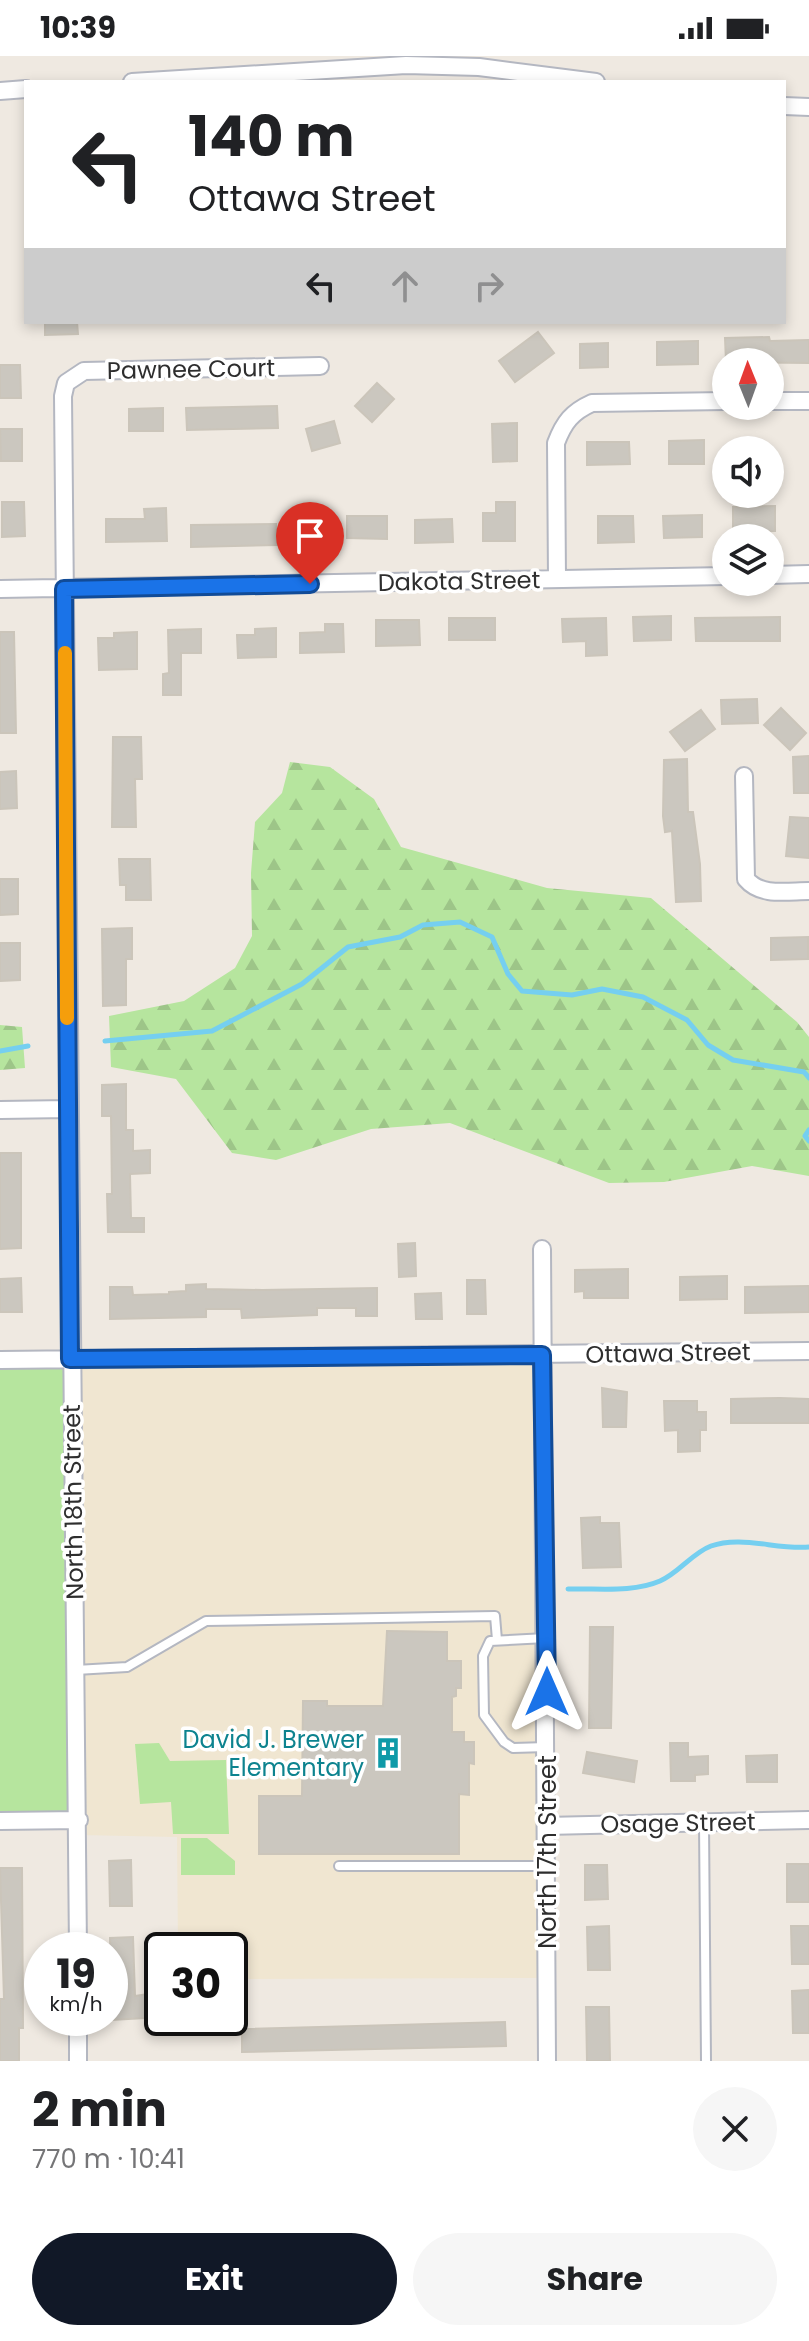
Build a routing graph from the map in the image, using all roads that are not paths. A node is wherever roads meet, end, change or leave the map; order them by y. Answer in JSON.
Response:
{"nodes":[{"id":1,"x":164,"y":80,"type":"edge"},
{"id":2,"x":580,"y":80,"type":"edge"},
{"id":3,"x":24,"y":89,"type":"edge"},
{"id":4,"x":0,"y":91,"type":"edge"},
{"id":5,"x":786,"y":106,"type":"edge"},
{"id":6,"x":809,"y":107,"type":"edge"},
{"id":7,"x":320,"y":366,"type":"dead end"},
{"id":8,"x":66,"y":383,"type":"joint"},
{"id":9,"x":712,"y":401,"type":"edge"},
{"id":10,"x":784,"y":401,"type":"edge"},
{"id":11,"x":809,"y":401,"type":"edge"},
{"id":12,"x":809,"y":574,"type":"edge"},
{"id":13,"x":784,"y":575,"type":"edge"},
{"id":14,"x":712,"y":576,"type":"edge"},
{"id":15,"x":557,"y":579,"type":"junction"},
{"id":16,"x":0,"y":589,"type":"edge"},
{"id":17,"x":64,"y":589,"type":"junction"},
{"id":18,"x":744,"y":776,"type":"dead end"},
{"id":19,"x":809,"y":891,"type":"edge"},
{"id":20,"x":68,"y":1109,"type":"junction"},
{"id":21,"x":0,"y":1110,"type":"edge"},
{"id":22,"x":542,"y":1249,"type":"dead end"},
{"id":23,"x":809,"y":1351,"type":"edge"},
{"id":24,"x":542,"y":1355,"type":"junction"},
{"id":25,"x":70,"y":1359,"type":"junction"},
{"id":26,"x":0,"y":1360,"type":"edge"},
{"id":27,"x":546,"y":1638,"type":"junction"},
{"id":28,"x":497,"y":1640,"type":"junction"},
{"id":29,"x":76,"y":1670,"type":"junction"},
{"id":30,"x":547,"y":1747,"type":"junction"},
{"id":31,"x":79,"y":1820,"type":"junction"},
{"id":32,"x":809,"y":1820,"type":"edge"},
{"id":33,"x":0,"y":1821,"type":"edge"},
{"id":34,"x":704,"y":1823,"type":"junction"},
{"id":35,"x":546,"y":1826,"type":"junction"},
{"id":36,"x":339,"y":1866,"type":"dead end"},
{"id":37,"x":547,"y":1866,"type":"junction"},
{"id":38,"x":78,"y":1932,"type":"edge"},
{"id":39,"x":78,"y":2036,"type":"edge"},
{"id":40,"x":78,"y":2061,"type":"edge"},
{"id":41,"x":547,"y":2061,"type":"edge"},
{"id":42,"x":706,"y":2061,"type":"edge"}],
"edges":[{"from":1,"to":2,"type":"street"},
{"from":3,"to":4,"type":"street"},
{"from":5,"to":6,"type":"street"},
{"from":7,"to":8,"type":"street","name":"Pawnee Court"},
{"from":8,"to":17,"type":"street","name":"North 18th Street"},
{"from":9,"to":15,"type":"street"},
{"from":10,"to":11,"type":"street"},
{"from":12,"to":13,"type":"street"},
{"from":14,"to":15,"type":"street","name":"Dakota Street"},
{"from":15,"to":17,"type":"street","name":"Dakota Street"},
{"from":16,"to":17,"type":"street","name":"Dakota Street"},
{"from":17,"to":20,"type":"street","name":"North 18th Street"},
{"from":18,"to":19,"type":"street"},
{"from":20,"to":21,"type":"street"},
{"from":20,"to":25,"type":"street","name":"North 18th Street"},
{"from":22,"to":24,"type":"street","name":"North 17th Street"},
{"from":23,"to":24,"type":"street","name":"Ottawa Street"},
{"from":24,"to":25,"type":"street","name":"Ottawa Street"},
{"from":24,"to":27,"type":"street","name":"North 17th Street"},
{"from":25,"to":26,"type":"street","name":"Ottawa Street"},
{"from":25,"to":29,"type":"street","name":"North 18th Street"},
{"from":27,"to":28,"type":"lane"},
{"from":27,"to":30,"type":"street","name":"North 17th Street"},
{"from":28,"to":29,"type":"lane"},
{"from":28,"to":30,"type":"lane"},
{"from":29,"to":31,"type":"street","name":"North 18th Street"},
{"from":30,"to":35,"type":"street","name":"North 17th Street"},
{"from":31,"to":33,"type":"street"},
{"from":31,"to":38,"type":"street","name":"North 18th Street"},
{"from":32,"to":34,"type":"street","name":"Osage Street"},
{"from":34,"to":35,"type":"street","name":"Osage Street"},
{"from":34,"to":42,"type":"lane"},
{"from":35,"to":37,"type":"street","name":"North 17th Street"},
{"from":36,"to":37,"type":"lane"},
{"from":37,"to":41,"type":"street","name":"North 17th Street"},
{"from":39,"to":40,"type":"street"}]}
